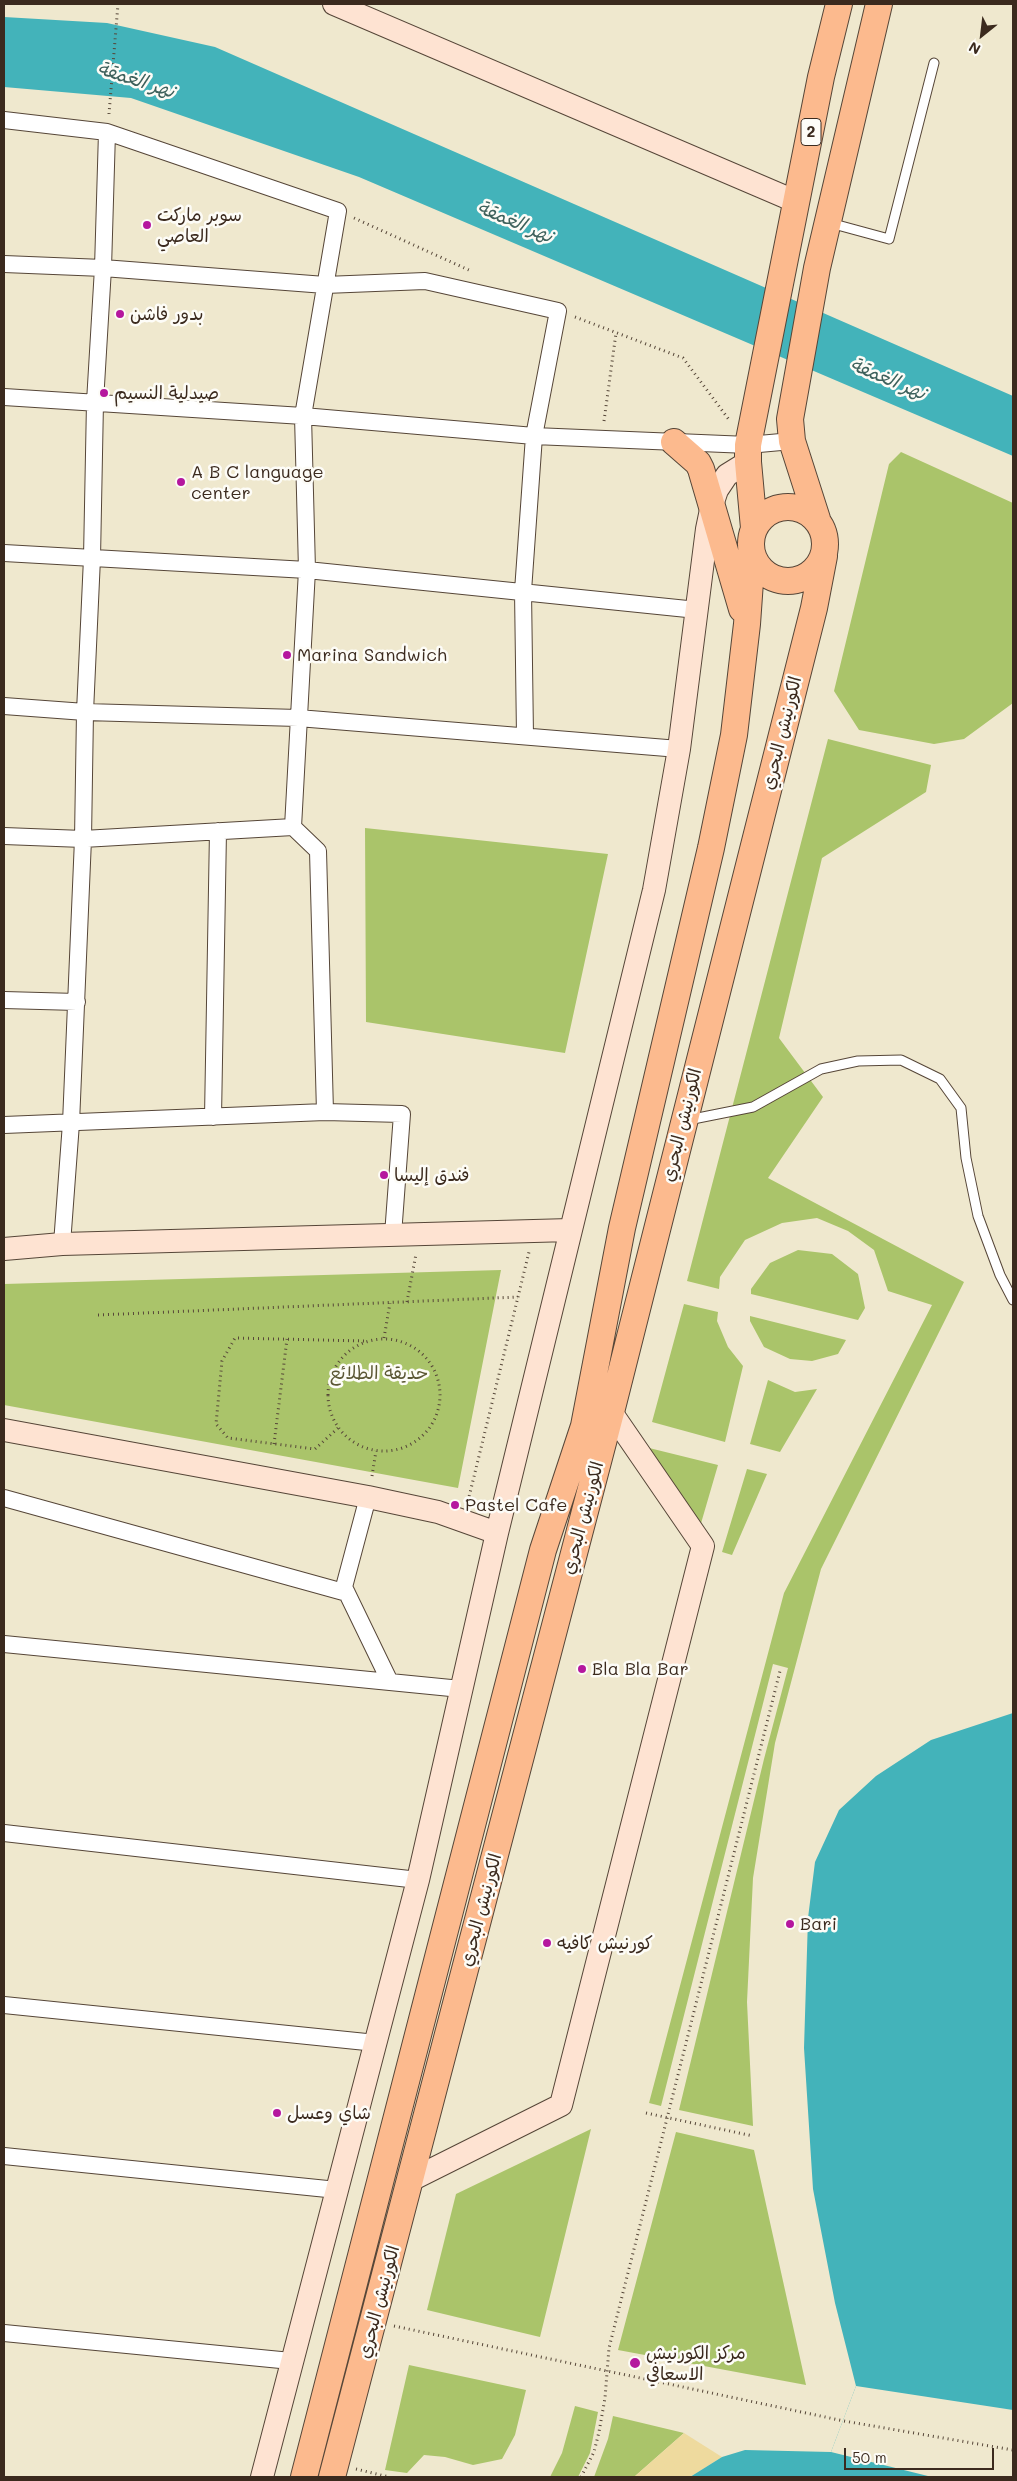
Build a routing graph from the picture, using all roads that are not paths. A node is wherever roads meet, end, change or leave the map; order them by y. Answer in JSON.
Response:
{"nodes":[{"id":1,"x":334,"y":4,"type":"edge"},
{"id":2,"x":839,"y":4,"type":"edge"},
{"id":3,"x":879,"y":4,"type":"edge"},
{"id":4,"x":934,"y":63,"type":"dead end"},
{"id":5,"x":4,"y":120,"type":"edge"},
{"id":6,"x":107,"y":132,"type":"junction"},
{"id":7,"x":797,"y":202,"type":"junction"},
{"id":8,"x":827,"y":222,"type":"junction"},
{"id":9,"x":4,"y":264,"type":"edge"},
{"id":10,"x":103,"y":268,"type":"junction"},
{"id":11,"x":325,"y":285,"type":"junction"},
{"id":12,"x":4,"y":397,"type":"edge"},
{"id":13,"x":95,"y":402,"type":"junction"},
{"id":14,"x":303,"y":416,"type":"junction"},
{"id":15,"x":791,"y":430,"type":"junction"},
{"id":16,"x":534,"y":436,"type":"junction"},
{"id":17,"x":674,"y":442,"type":"junction"},
{"id":18,"x":748,"y":454,"type":"junction"},
{"id":19,"x":712,"y":505,"type":"junction"},
{"id":20,"x":817,"y":519,"type":"junction"},
{"id":21,"x":753,"y":540,"type":"junction"},
{"id":22,"x":4,"y":553,"type":"edge"},
{"id":23,"x":824,"y":556,"type":"junction"},
{"id":24,"x":92,"y":558,"type":"junction"},
{"id":25,"x":307,"y":570,"type":"junction"},
{"id":26,"x":523,"y":591,"type":"junction"},
{"id":27,"x":697,"y":610,"type":"junction"},
{"id":28,"x":747,"y":624,"type":"junction"},
{"id":29,"x":4,"y":706,"type":"edge"},
{"id":30,"x":85,"y":712,"type":"junction"},
{"id":31,"x":298,"y":718,"type":"junction"},
{"id":32,"x":525,"y":736,"type":"junction"},
{"id":33,"x":679,"y":750,"type":"junction"},
{"id":34,"x":293,"y":827,"type":"junction"},
{"id":35,"x":218,"y":831,"type":"junction"},
{"id":36,"x":4,"y":836,"type":"edge"},
{"id":37,"x":83,"y":839,"type":"junction"},
{"id":38,"x":4,"y":1000,"type":"edge"},
{"id":39,"x":77,"y":1002,"type":"junction"},
{"id":40,"x":325,"y":1112,"type":"junction"},
{"id":41,"x":213,"y":1117,"type":"junction"},
{"id":42,"x":683,"y":1121,"type":"junction"},
{"id":43,"x":71,"y":1123,"type":"junction"},
{"id":44,"x":4,"y":1125,"type":"edge"},
{"id":45,"x":570,"y":1230,"type":"junction"},
{"id":46,"x":393,"y":1235,"type":"junction"},
{"id":47,"x":62,"y":1244,"type":"junction"},
{"id":48,"x":4,"y":1249,"type":"edge"},
{"id":49,"x":1013,"y":1300,"type":"edge"},
{"id":50,"x":611,"y":1412,"type":"junction"},
{"id":51,"x":4,"y":1430,"type":"edge"},
{"id":52,"x":368,"y":1497,"type":"junction"},
{"id":53,"x":4,"y":1498,"type":"edge"},
{"id":54,"x":496,"y":1533,"type":"junction"},
{"id":55,"x":347,"y":1594,"type":"junction"},
{"id":56,"x":4,"y":1644,"type":"edge"},
{"id":57,"x":390,"y":1682,"type":"junction"},
{"id":58,"x":461,"y":1689,"type":"junction"},
{"id":59,"x":4,"y":1833,"type":"edge"},
{"id":60,"x":418,"y":1880,"type":"junction"},
{"id":61,"x":4,"y":2005,"type":"edge"},
{"id":62,"x":376,"y":2043,"type":"junction"},
{"id":63,"x":4,"y":2156,"type":"edge"},
{"id":64,"x":411,"y":2180,"type":"junction"},
{"id":65,"x":338,"y":2190,"type":"junction"},
{"id":66,"x":4,"y":2333,"type":"edge"},
{"id":67,"x":291,"y":2361,"type":"junction"},
{"id":68,"x":334,"y":2471,"type":"edge"},
{"id":69,"x":262,"y":2477,"type":"edge"},
{"id":70,"x":304,"y":2477,"type":"edge"}],
"edges":[{"from":1,"to":7,"type":"street"},
{"from":2,"to":7,"type":"main road","number":"2"},
{"from":3,"to":8,"type":"main road"},
{"from":4,"to":8,"type":"lane"},
{"from":5,"to":6,"type":"street"},
{"from":6,"to":10,"type":"street"},
{"from":6,"to":11,"type":"street"},
{"from":7,"to":18,"type":"main road","name":"الكورنيش البحري","number":"2"},
{"from":8,"to":15,"type":"main road"},
{"from":9,"to":10,"type":"street"},
{"from":10,"to":11,"type":"street"},
{"from":10,"to":13,"type":"street"},
{"from":11,"to":14,"type":"street"},
{"from":11,"to":16,"type":"street"},
{"from":12,"to":13,"type":"street"},
{"from":13,"to":14,"type":"street"},
{"from":13,"to":24,"type":"street"},
{"from":14,"to":16,"type":"street"},
{"from":14,"to":25,"type":"street"},
{"from":15,"to":18,"type":"street"},
{"from":15,"to":20,"type":"main road"},
{"from":16,"to":17,"type":"street"},
{"from":16,"to":26,"type":"street"},
{"from":17,"to":18,"type":"street"},
{"from":17,"to":19,"type":"main road"},
{"from":18,"to":19,"type":"street"},
{"from":18,"to":21,"type":"main road","name":"الكورنيش البحري"},
{"from":19,"to":27,"type":"street"},
{"from":19,"to":28,"type":"main road"},
{"from":20,"to":21,"type":"main road"},
{"from":20,"to":23,"type":"main road"},
{"from":21,"to":23,"type":"main road"},
{"from":21,"to":28,"type":"main road","name":"الكورنيش البحري"},
{"from":22,"to":24,"type":"street"},
{"from":23,"to":42,"type":"main road","name":"الكورنيش البحري"},
{"from":24,"to":25,"type":"street"},
{"from":24,"to":30,"type":"street"},
{"from":25,"to":26,"type":"street"},
{"from":25,"to":31,"type":"street"},
{"from":26,"to":27,"type":"street"},
{"from":26,"to":32,"type":"street"},
{"from":27,"to":33,"type":"street"},
{"from":28,"to":70,"type":"main road","name":"الكورنيش البحري"},
{"from":29,"to":30,"type":"street"},
{"from":30,"to":31,"type":"street"},
{"from":30,"to":37,"type":"street"},
{"from":31,"to":32,"type":"street"},
{"from":31,"to":34,"type":"street"},
{"from":32,"to":33,"type":"street"},
{"from":33,"to":45,"type":"street"},
{"from":34,"to":35,"type":"street"},
{"from":34,"to":40,"type":"street"},
{"from":35,"to":37,"type":"street"},
{"from":35,"to":41,"type":"street"},
{"from":36,"to":37,"type":"street"},
{"from":37,"to":39,"type":"street"},
{"from":38,"to":39,"type":"street"},
{"from":39,"to":43,"type":"street"},
{"from":40,"to":41,"type":"street"},
{"from":40,"to":46,"type":"street"},
{"from":41,"to":43,"type":"street"},
{"from":42,"to":49,"type":"lane"},
{"from":42,"to":50,"type":"main road","name":"الكورنيش البحري"},
{"from":43,"to":44,"type":"street"},
{"from":43,"to":47,"type":"street"},
{"from":45,"to":46,"type":"street"},
{"from":45,"to":54,"type":"street"},
{"from":46,"to":47,"type":"street"},
{"from":47,"to":48,"type":"street"},
{"from":50,"to":64,"type":"main road","name":"الكورنيش البحري"},
{"from":50,"to":64,"type":"street"},
{"from":51,"to":52,"type":"street"},
{"from":52,"to":54,"type":"street"},
{"from":52,"to":55,"type":"street"},
{"from":53,"to":55,"type":"street"},
{"from":54,"to":58,"type":"street"},
{"from":55,"to":57,"type":"street"},
{"from":56,"to":57,"type":"street"},
{"from":57,"to":58,"type":"street"},
{"from":58,"to":60,"type":"street"},
{"from":59,"to":60,"type":"street"},
{"from":60,"to":62,"type":"street"},
{"from":61,"to":62,"type":"street"},
{"from":62,"to":65,"type":"street"},
{"from":63,"to":65,"type":"street"},
{"from":64,"to":68,"type":"main road","name":"الكورنيش البحري"},
{"from":65,"to":67,"type":"street"},
{"from":66,"to":67,"type":"street"},
{"from":67,"to":69,"type":"street"}]}
